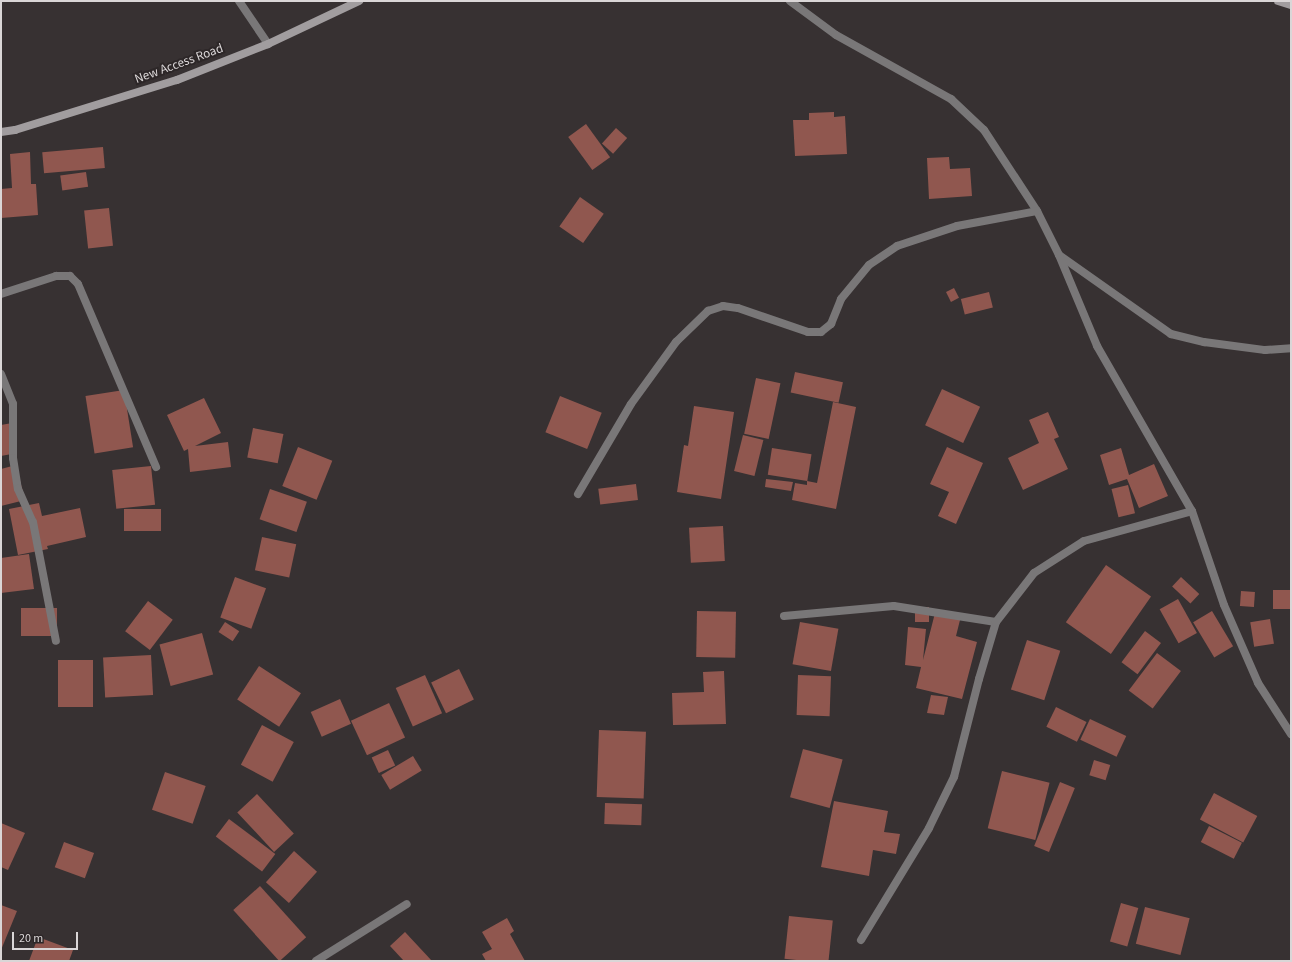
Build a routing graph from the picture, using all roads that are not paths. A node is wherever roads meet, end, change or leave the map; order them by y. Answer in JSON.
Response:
{"nodes":[{"id":1,"x":238,"y":1,"type":"edge"},
{"id":2,"x":359,"y":1,"type":"edge"},
{"id":3,"x":790,"y":1,"type":"edge"},
{"id":4,"x":1278,"y":1,"type":"edge"},
{"id":5,"x":1291,"y":5,"type":"edge"},
{"id":6,"x":268,"y":44,"type":"junction"},
{"id":7,"x":1,"y":132,"type":"edge"},
{"id":8,"x":1037,"y":211,"type":"junction"},
{"id":9,"x":1059,"y":255,"type":"junction"},
{"id":10,"x":1,"y":294,"type":"edge"},
{"id":11,"x":1291,"y":348,"type":"edge"},
{"id":12,"x":1,"y":374,"type":"edge"},
{"id":13,"x":156,"y":467,"type":"dead end"},
{"id":14,"x":578,"y":494,"type":"dead end"},
{"id":15,"x":1192,"y":511,"type":"junction"},
{"id":16,"x":784,"y":616,"type":"dead end"},
{"id":17,"x":996,"y":622,"type":"junction"},
{"id":18,"x":56,"y":641,"type":"dead end"},
{"id":19,"x":1291,"y":734,"type":"edge"},
{"id":20,"x":408,"y":904,"type":"dead end"},
{"id":21,"x":861,"y":940,"type":"dead end"},
{"id":22,"x":316,"y":961,"type":"edge"}],
"edges":[{"from":1,"to":6,"type":"street"},
{"from":2,"to":6,"type":"main road","name":"New Access Road"},
{"from":3,"to":8,"type":"street"},
{"from":4,"to":5,"type":"main road"},
{"from":6,"to":7,"type":"main road","name":"New Access Road"},
{"from":8,"to":9,"type":"street"},
{"from":8,"to":14,"type":"street"},
{"from":9,"to":11,"type":"street"},
{"from":9,"to":15,"type":"street"},
{"from":10,"to":13,"type":"street"},
{"from":12,"to":18,"type":"street"},
{"from":15,"to":17,"type":"street"},
{"from":15,"to":19,"type":"street"},
{"from":16,"to":17,"type":"street"},
{"from":17,"to":21,"type":"street"},
{"from":20,"to":22,"type":"street"}]}
